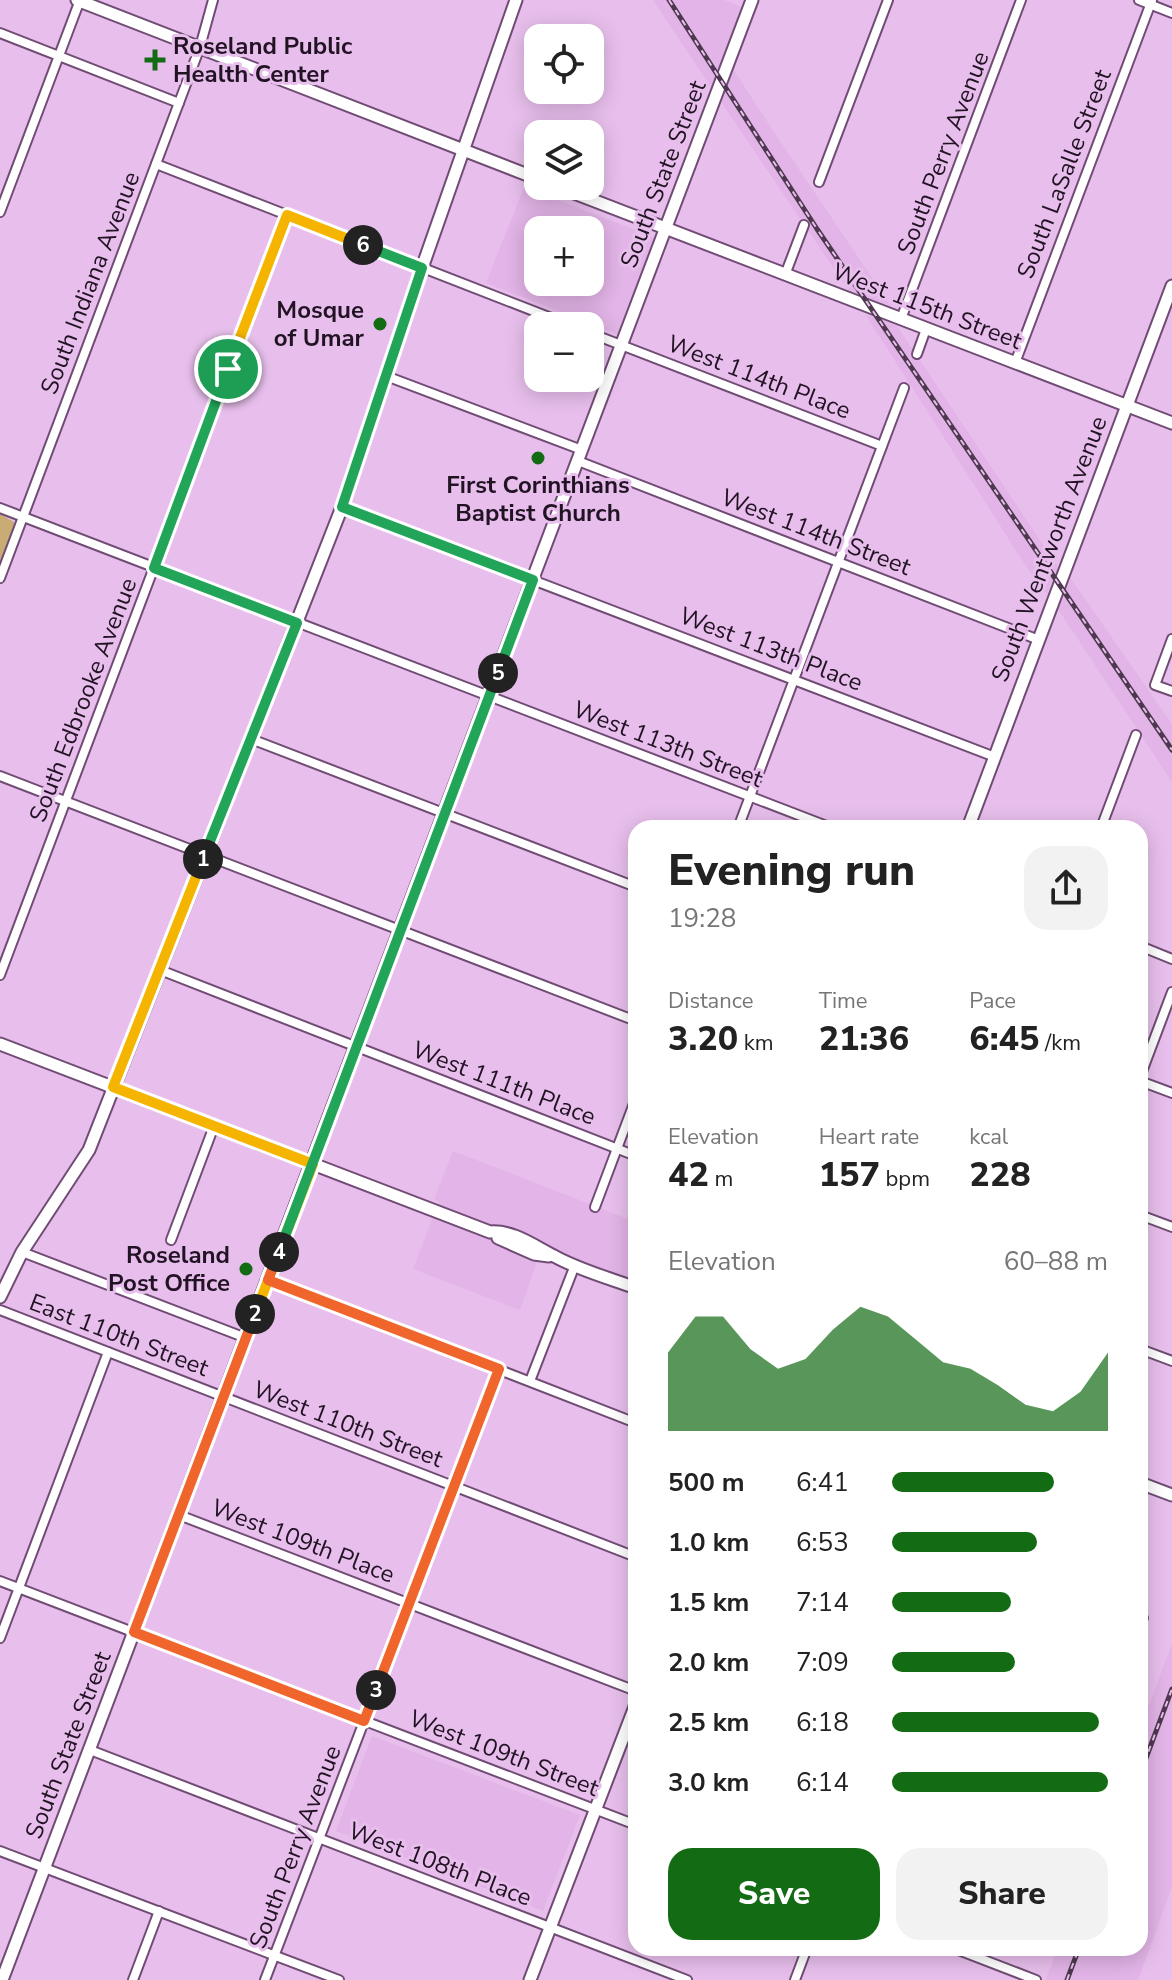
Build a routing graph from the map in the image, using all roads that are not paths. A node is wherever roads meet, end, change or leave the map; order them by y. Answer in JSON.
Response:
{"nodes":[{"id":1,"x":79,"y":0,"type":"edge"},
{"id":2,"x":213,"y":0,"type":"edge"},
{"id":3,"x":516,"y":0,"type":"edge"},
{"id":4,"x":752,"y":0,"type":"edge"},
{"id":5,"x":888,"y":0,"type":"edge"},
{"id":6,"x":1021,"y":0,"type":"edge"},
{"id":7,"x":1139,"y":0,"type":"edge"},
{"id":8,"x":1151,"y":2,"type":"edge"},
{"id":9,"x":1172,"y":13,"type":"edge"},
{"id":10,"x":0,"y":33,"type":"edge"},
{"id":11,"x":200,"y":47,"type":"junction"},
{"id":12,"x":59,"y":56,"type":"junction"},
{"id":13,"x":179,"y":103,"type":"junction"},
{"id":14,"x":465,"y":151,"type":"junction"},
{"id":15,"x":156,"y":164,"type":"junction"},
{"id":16,"x":524,"y":174,"type":"edge"},
{"id":17,"x":819,"y":182,"type":"dead end"},
{"id":18,"x":592,"y":200,"type":"edge"},
{"id":19,"x":0,"y":212,"type":"edge"},
{"id":20,"x":287,"y":215,"type":"junction"},
{"id":21,"x":804,"y":225,"type":"dead end"},
{"id":22,"x":666,"y":229,"type":"junction"},
{"id":23,"x":422,"y":268,"type":"junction"},
{"id":24,"x":785,"y":275,"type":"junction"},
{"id":25,"x":1172,"y":286,"type":"edge"},
{"id":26,"x":536,"y":312,"type":"edge"},
{"id":27,"x":901,"y":319,"type":"junction"},
{"id":28,"x":926,"y":329,"type":"junction"},
{"id":29,"x":604,"y":338,"type":"edge"},
{"id":30,"x":622,"y":345,"type":"junction"},
{"id":31,"x":917,"y":354,"type":"dead end"},
{"id":32,"x":1015,"y":363,"type":"junction"},
{"id":33,"x":386,"y":376,"type":"junction"},
{"id":34,"x":904,"y":388,"type":"dead end"},
{"id":35,"x":1126,"y":406,"type":"junction"},
{"id":36,"x":1172,"y":423,"type":"edge"},
{"id":37,"x":882,"y":446,"type":"junction"},
{"id":38,"x":580,"y":456,"type":"junction"},
{"id":39,"x":342,"y":507,"type":"junction"},
{"id":40,"x":0,"y":508,"type":"edge"},
{"id":41,"x":23,"y":517,"type":"junction"},
{"id":42,"x":838,"y":562,"type":"junction"},
{"id":43,"x":154,"y":568,"type":"junction"},
{"id":44,"x":0,"y":578,"type":"edge"},
{"id":45,"x":533,"y":580,"type":"junction"},
{"id":46,"x":297,"y":623,"type":"junction"},
{"id":47,"x":1172,"y":639,"type":"edge"},
{"id":48,"x":1039,"y":640,"type":"junction"},
{"id":49,"x":794,"y":679,"type":"junction"},
{"id":50,"x":1172,"y":691,"type":"edge"},
{"id":51,"x":489,"y":697,"type":"junction"},
{"id":52,"x":1136,"y":735,"type":"dead end"},
{"id":53,"x":251,"y":739,"type":"junction"},
{"id":54,"x":995,"y":757,"type":"junction"},
{"id":55,"x":0,"y":776,"type":"edge"},
{"id":56,"x":750,"y":796,"type":"junction"},
{"id":57,"x":66,"y":801,"type":"junction"},
{"id":58,"x":445,"y":814,"type":"junction"},
{"id":59,"x":741,"y":820,"type":"edge"},
{"id":60,"x":812,"y":820,"type":"edge"},
{"id":61,"x":971,"y":820,"type":"edge"},
{"id":62,"x":1104,"y":820,"type":"edge"},
{"id":63,"x":205,"y":855,"type":"junction"},
{"id":64,"x":628,"y":884,"type":"edge"},
{"id":65,"x":401,"y":931,"type":"junction"},
{"id":66,"x":1148,"y":949,"type":"edge"},
{"id":67,"x":1172,"y":959,"type":"edge"},
{"id":68,"x":160,"y":970,"type":"junction"},
{"id":69,"x":0,"y":975,"type":"edge"},
{"id":70,"x":1172,"y":992,"type":"edge"},
{"id":71,"x":628,"y":1018,"type":"edge"},
{"id":72,"x":0,"y":1044,"type":"edge"},
{"id":73,"x":357,"y":1047,"type":"junction"},
{"id":74,"x":1148,"y":1057,"type":"edge"},
{"id":75,"x":1148,"y":1082,"type":"edge"},
{"id":76,"x":113,"y":1087,"type":"junction"},
{"id":77,"x":1172,"y":1093,"type":"edge"},
{"id":78,"x":628,"y":1119,"type":"edge"},
{"id":79,"x":214,"y":1126,"type":"junction"},
{"id":80,"x":617,"y":1148,"type":"junction"},
{"id":81,"x":628,"y":1153,"type":"edge"},
{"id":82,"x":313,"y":1164,"type":"junction"},
{"id":83,"x":595,"y":1207,"type":"dead end"},
{"id":84,"x":1148,"y":1218,"type":"edge"},
{"id":85,"x":1172,"y":1227,"type":"edge"},
{"id":86,"x":171,"y":1240,"type":"dead end"},
{"id":87,"x":22,"y":1252,"type":"junction"},
{"id":88,"x":575,"y":1265,"type":"junction"},
{"id":89,"x":268,"y":1280,"type":"junction"},
{"id":90,"x":628,"y":1285,"type":"edge"},
{"id":91,"x":0,"y":1297,"type":"edge"},
{"id":92,"x":0,"y":1310,"type":"edge"},
{"id":93,"x":246,"y":1338,"type":"junction"},
{"id":94,"x":108,"y":1352,"type":"junction"},
{"id":95,"x":1148,"y":1352,"type":"edge"},
{"id":96,"x":1172,"y":1361,"type":"edge"},
{"id":97,"x":499,"y":1369,"type":"junction"},
{"id":98,"x":530,"y":1381,"type":"junction"},
{"id":99,"x":224,"y":1397,"type":"junction"},
{"id":100,"x":628,"y":1420,"type":"edge"},
{"id":101,"x":454,"y":1486,"type":"junction"},
{"id":102,"x":1148,"y":1486,"type":"edge"},
{"id":103,"x":1172,"y":1495,"type":"edge"},
{"id":104,"x":179,"y":1515,"type":"junction"},
{"id":105,"x":628,"y":1554,"type":"edge"},
{"id":106,"x":0,"y":1581,"type":"edge"},
{"id":107,"x":19,"y":1588,"type":"junction"},
{"id":108,"x":409,"y":1604,"type":"junction"},
{"id":109,"x":134,"y":1632,"type":"junction"},
{"id":110,"x":0,"y":1638,"type":"edge"},
{"id":111,"x":628,"y":1688,"type":"edge"},
{"id":112,"x":364,"y":1721,"type":"junction"},
{"id":113,"x":628,"y":1725,"type":"edge"},
{"id":114,"x":90,"y":1750,"type":"junction"},
{"id":115,"x":595,"y":1810,"type":"junction"},
{"id":116,"x":628,"y":1822,"type":"edge"},
{"id":117,"x":319,"y":1838,"type":"junction"},
{"id":118,"x":0,"y":1851,"type":"edge"},
{"id":119,"x":45,"y":1868,"type":"junction"},
{"id":120,"x":159,"y":1911,"type":"junction"},
{"id":121,"x":550,"y":1927,"type":"junction"},
{"id":122,"x":275,"y":1956,"type":"junction"},
{"id":123,"x":804,"y":1956,"type":"edge"},
{"id":124,"x":974,"y":1956,"type":"edge"},
{"id":125,"x":2,"y":1980,"type":"edge"},
{"id":126,"x":133,"y":1980,"type":"edge"},
{"id":127,"x":265,"y":1980,"type":"edge"},
{"id":128,"x":339,"y":1980,"type":"edge"},
{"id":129,"x":530,"y":1980,"type":"edge"},
{"id":130,"x":687,"y":1980,"type":"edge"},
{"id":131,"x":795,"y":1980,"type":"edge"},
{"id":132,"x":1036,"y":1980,"type":"edge"}],
"edges":[{"from":1,"to":11,"type":"street"},
{"from":1,"to":12,"type":"street"},
{"from":2,"to":11,"type":"street","name":"South Indiana Avenue"},
{"from":3,"to":14,"type":"street"},
{"from":4,"to":22,"type":"street","name":"South State Street"},
{"from":5,"to":17,"type":"street"},
{"from":6,"to":27,"type":"street","name":"South Perry Avenue"},
{"from":7,"to":8,"type":"street"},
{"from":8,"to":9,"type":"street"},
{"from":8,"to":32,"type":"street","name":"South LaSalle Street"},
{"from":10,"to":12,"type":"street"},
{"from":11,"to":13,"type":"street","name":"South Indiana Avenue"},
{"from":11,"to":14,"type":"street"},
{"from":12,"to":13,"type":"street"},
{"from":12,"to":19,"type":"street"},
{"from":13,"to":15,"type":"street","name":"South Indiana Avenue"},
{"from":14,"to":16,"type":"street"},
{"from":14,"to":23,"type":"street"},
{"from":15,"to":20,"type":"street"},
{"from":15,"to":41,"type":"street","name":"South Indiana Avenue"},
{"from":18,"to":22,"type":"street","name":"West 115th Street"},
{"from":20,"to":23,"type":"street"},
{"from":20,"to":43,"type":"street","name":"South Edbrooke Avenue"},
{"from":21,"to":24,"type":"street"},
{"from":22,"to":24,"type":"street","name":"West 115th Street"},
{"from":22,"to":30,"type":"street","name":"South State Street"},
{"from":23,"to":26,"type":"street"},
{"from":23,"to":33,"type":"street"},
{"from":24,"to":27,"type":"street","name":"West 115th Street"},
{"from":25,"to":35,"type":"street","name":"South Wentworth Avenue"},
{"from":27,"to":28,"type":"street","name":"West 115th Street"},
{"from":28,"to":31,"type":"street"},
{"from":28,"to":32,"type":"street","name":"West 115th Street"},
{"from":29,"to":30,"type":"street","name":"West 114th Place"},
{"from":30,"to":37,"type":"street","name":"West 114th Place"},
{"from":30,"to":38,"type":"street","name":"South State Street"},
{"from":32,"to":35,"type":"street","name":"West 115th Street"},
{"from":33,"to":38,"type":"street","name":"West 114th Street"},
{"from":33,"to":39,"type":"street"},
{"from":34,"to":37,"type":"street"},
{"from":35,"to":36,"type":"street","name":"West 115th Street"},
{"from":35,"to":48,"type":"street","name":"South Wentworth Avenue"},
{"from":37,"to":42,"type":"street"},
{"from":38,"to":42,"type":"street","name":"West 114th Street"},
{"from":38,"to":45,"type":"street","name":"South State Street"},
{"from":39,"to":45,"type":"street","name":"West 113th Place"},
{"from":39,"to":46,"type":"street"},
{"from":40,"to":41,"type":"street","name":"West 113th Street"},
{"from":41,"to":43,"type":"street","name":"West 113th Street"},
{"from":41,"to":44,"type":"street","name":"South Indiana Avenue"},
{"from":42,"to":48,"type":"street","name":"West 114th Street"},
{"from":42,"to":49,"type":"street"},
{"from":43,"to":46,"type":"street","name":"West 113th Street"},
{"from":43,"to":57,"type":"street","name":"South Edbrooke Avenue"},
{"from":45,"to":49,"type":"street","name":"West 113th Place"},
{"from":45,"to":51,"type":"street","name":"South State Street"},
{"from":46,"to":51,"type":"street","name":"West 113th Street"},
{"from":46,"to":53,"type":"street"},
{"from":47,"to":50,"type":"street"},
{"from":48,"to":54,"type":"street","name":"South Wentworth Avenue"},
{"from":49,"to":54,"type":"street","name":"West 113th Place"},
{"from":49,"to":56,"type":"street"},
{"from":51,"to":56,"type":"street","name":"West 113th Street"},
{"from":51,"to":58,"type":"street","name":"South State Street"},
{"from":52,"to":62,"type":"street"},
{"from":53,"to":58,"type":"street"},
{"from":53,"to":63,"type":"street"},
{"from":54,"to":61,"type":"street","name":"South Wentworth Avenue"},
{"from":55,"to":57,"type":"street"},
{"from":56,"to":59,"type":"street"},
{"from":56,"to":60,"type":"street","name":"West 113th Street"},
{"from":57,"to":63,"type":"street"},
{"from":57,"to":69,"type":"street","name":"South Edbrooke Avenue"},
{"from":58,"to":64,"type":"street"},
{"from":58,"to":65,"type":"street","name":"South State Street"},
{"from":63,"to":65,"type":"street"},
{"from":63,"to":68,"type":"street"},
{"from":65,"to":71,"type":"street"},
{"from":65,"to":73,"type":"street","name":"South State Street"},
{"from":66,"to":67,"type":"street"},
{"from":68,"to":73,"type":"street","name":"West 111th Place"},
{"from":68,"to":76,"type":"street"},
{"from":70,"to":74,"type":"street"},
{"from":72,"to":76,"type":"street"},
{"from":73,"to":80,"type":"street","name":"West 111th Place"},
{"from":73,"to":82,"type":"street","name":"South State Street"},
{"from":75,"to":77,"type":"street"},
{"from":76,"to":79,"type":"street"},
{"from":76,"to":87,"type":"street"},
{"from":78,"to":80,"type":"street"},
{"from":79,"to":82,"type":"street"},
{"from":79,"to":86,"type":"street"},
{"from":80,"to":81,"type":"street","name":"West 111th Place"},
{"from":80,"to":83,"type":"street"},
{"from":82,"to":88,"type":"street"},
{"from":82,"to":89,"type":"street","name":"South State Street"},
{"from":84,"to":85,"type":"street"},
{"from":87,"to":91,"type":"street"},
{"from":87,"to":93,"type":"street"},
{"from":88,"to":90,"type":"street"},
{"from":88,"to":98,"type":"street"},
{"from":89,"to":93,"type":"street","name":"South State Street"},
{"from":89,"to":97,"type":"street"},
{"from":92,"to":94,"type":"street","name":"East 110th Street"},
{"from":93,"to":99,"type":"street","name":"South State Street"},
{"from":94,"to":99,"type":"street","name":"East 110th Street"},
{"from":94,"to":107,"type":"street"},
{"from":95,"to":96,"type":"street"},
{"from":97,"to":98,"type":"street"},
{"from":97,"to":101,"type":"street","name":"South Perry Avenue"},
{"from":98,"to":100,"type":"street"},
{"from":99,"to":101,"type":"street","name":"West 110th Street"},
{"from":99,"to":104,"type":"street","name":"South State Street"},
{"from":101,"to":105,"type":"street","name":"West 110th Street"},
{"from":101,"to":108,"type":"street","name":"South Perry Avenue"},
{"from":102,"to":103,"type":"street"},
{"from":104,"to":108,"type":"street","name":"West 109th Place"},
{"from":104,"to":109,"type":"street","name":"South State Street"},
{"from":106,"to":107,"type":"street","name":"West 109th Street"},
{"from":107,"to":109,"type":"street","name":"West 109th Street"},
{"from":107,"to":110,"type":"street"},
{"from":108,"to":111,"type":"street","name":"West 109th Place"},
{"from":108,"to":112,"type":"street","name":"South Perry Avenue"},
{"from":109,"to":112,"type":"street","name":"West 109th Street"},
{"from":109,"to":114,"type":"street","name":"South State Street"},
{"from":112,"to":115,"type":"street","name":"West 109th Street"},
{"from":112,"to":117,"type":"street","name":"South Perry Avenue"},
{"from":113,"to":115,"type":"street"},
{"from":114,"to":117,"type":"street","name":"West 108th Place"},
{"from":114,"to":119,"type":"street","name":"South State Street"},
{"from":115,"to":116,"type":"street","name":"West 109th Street"},
{"from":115,"to":121,"type":"street"},
{"from":117,"to":121,"type":"street","name":"West 108th Place"},
{"from":117,"to":122,"type":"street","name":"South Perry Avenue"},
{"from":118,"to":119,"type":"street"},
{"from":119,"to":120,"type":"street"},
{"from":119,"to":125,"type":"street","name":"South State Street"},
{"from":120,"to":122,"type":"street"},
{"from":120,"to":126,"type":"street"},
{"from":121,"to":129,"type":"street"},
{"from":121,"to":130,"type":"street","name":"West 108th Place"},
{"from":122,"to":127,"type":"street","name":"South Perry Avenue"},
{"from":122,"to":128,"type":"street"},
{"from":123,"to":131,"type":"street"},
{"from":124,"to":132,"type":"street"}]}
